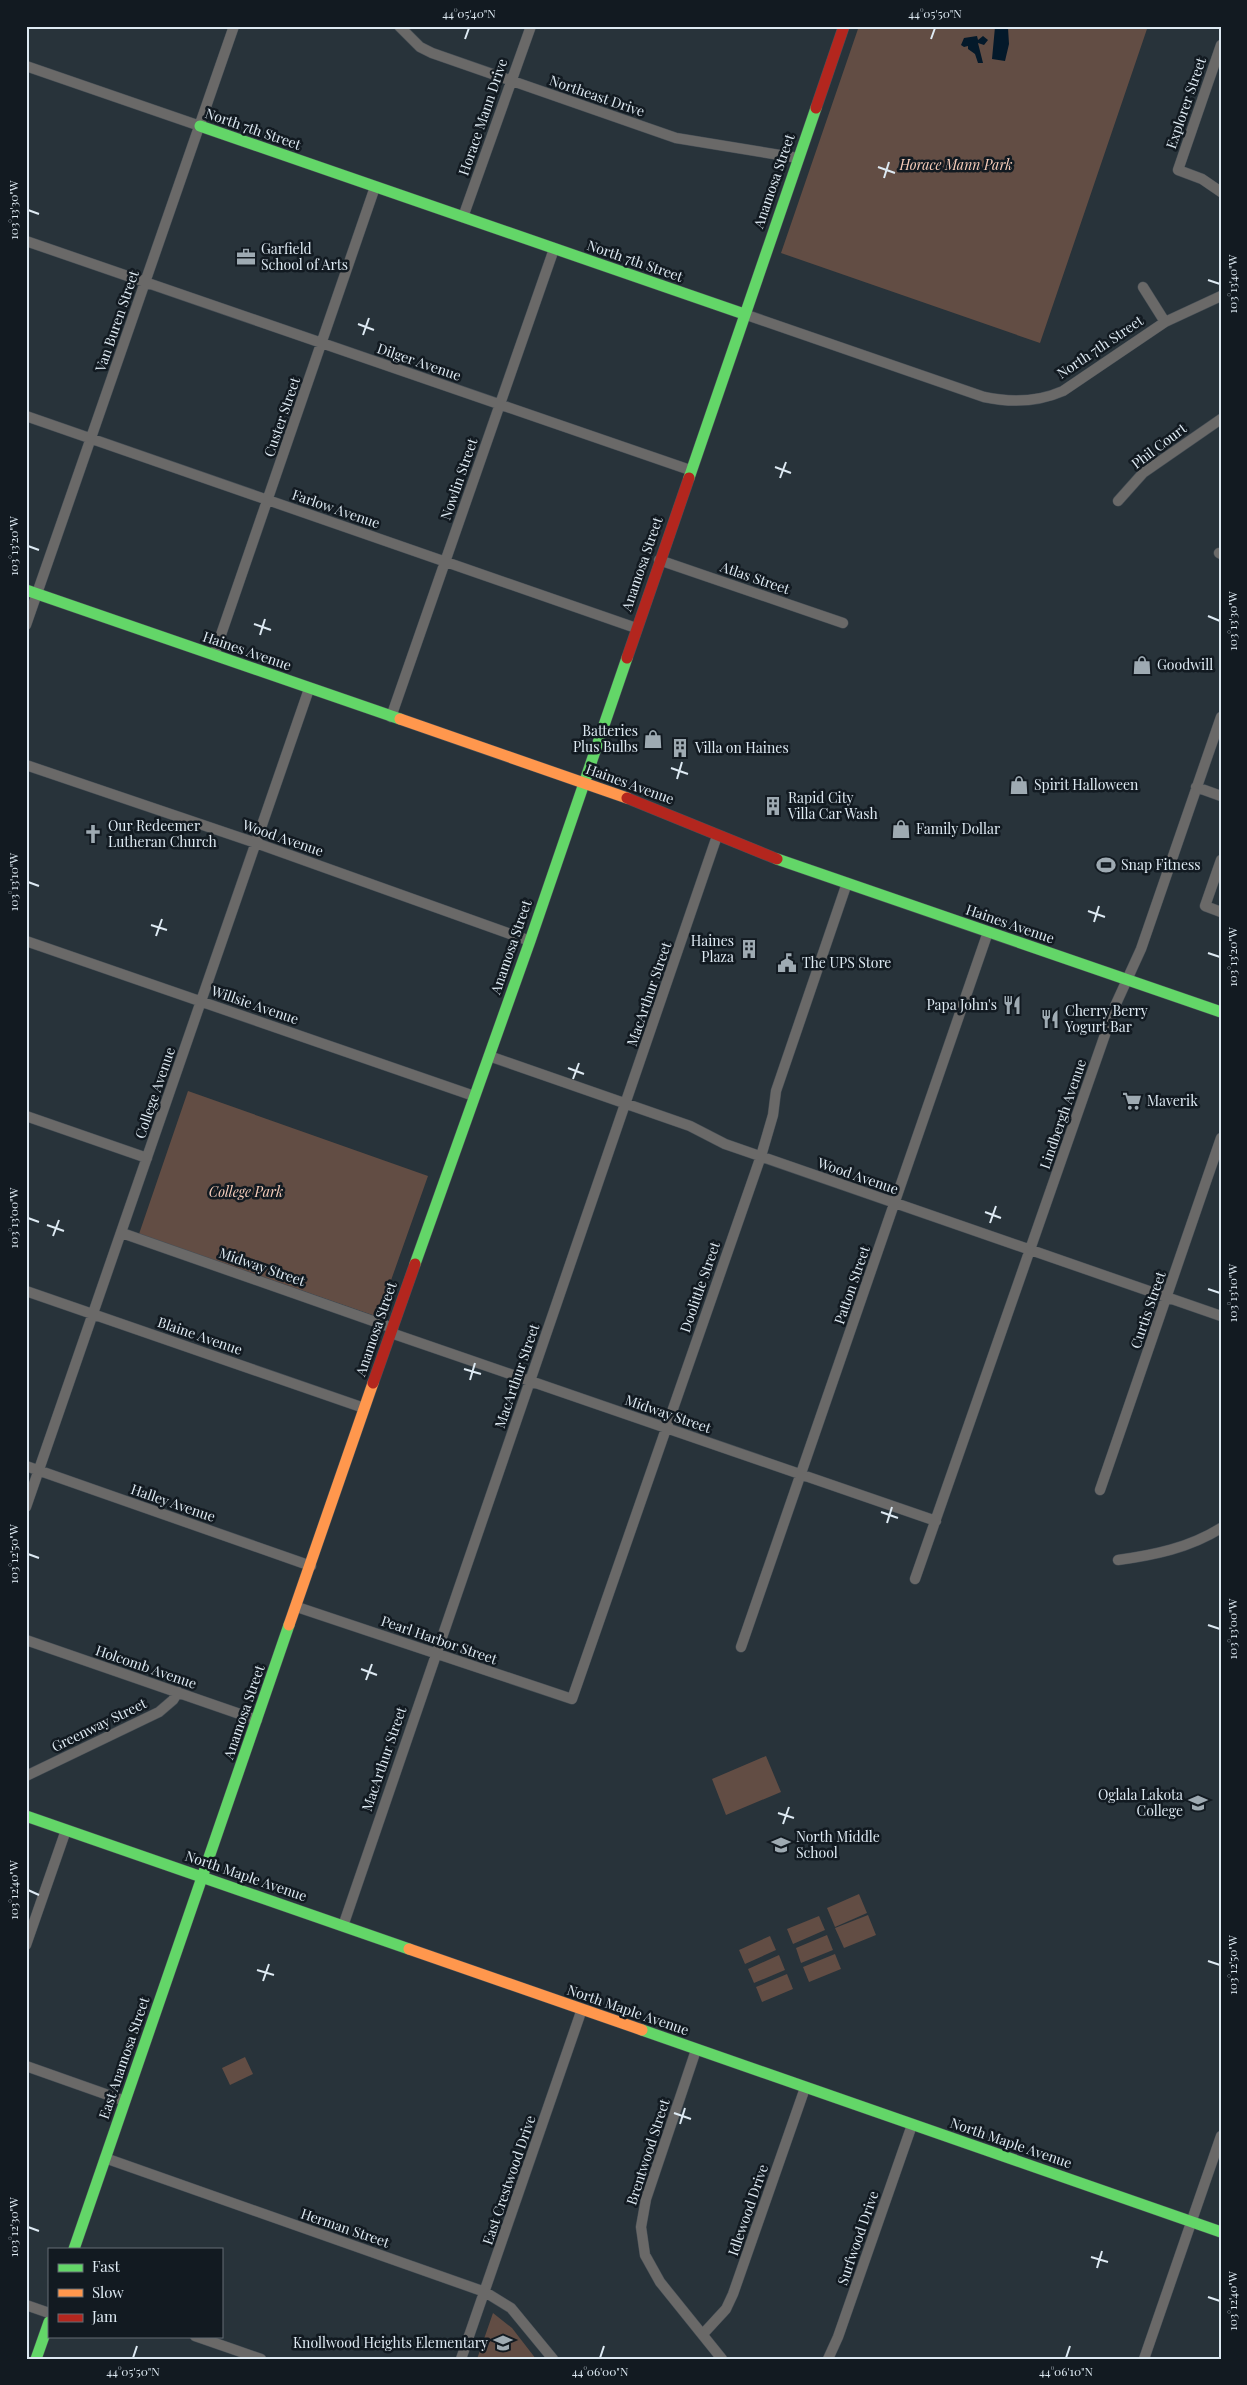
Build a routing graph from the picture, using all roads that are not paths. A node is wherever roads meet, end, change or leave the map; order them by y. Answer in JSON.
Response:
{"nodes":[{"id":1,"x":234,"y":26,"type":"edge"},
{"id":2,"x":399,"y":26,"type":"edge"},
{"id":3,"x":531,"y":26,"type":"edge"},
{"id":4,"x":844,"y":26,"type":"edge"},
{"id":5,"x":1220,"y":50,"type":"edge"},
{"id":6,"x":26,"y":66,"type":"edge"},
{"id":7,"x":510,"y":81,"type":"junction"},
{"id":8,"x":200,"y":126,"type":"junction"},
{"id":9,"x":798,"y":158,"type":"junction"},
{"id":10,"x":375,"y":188,"type":"junction"},
{"id":11,"x":1221,"y":192,"type":"edge"},
{"id":12,"x":463,"y":217,"type":"junction"},
{"id":13,"x":26,"y":241,"type":"edge"},
{"id":14,"x":554,"y":249,"type":"junction"},
{"id":15,"x":145,"y":282,"type":"junction"},
{"id":16,"x":1143,"y":286,"type":"dead end"},
{"id":17,"x":1221,"y":296,"type":"edge"},
{"id":18,"x":744,"y":314,"type":"junction"},
{"id":19,"x":1165,"y":322,"type":"junction"},
{"id":20,"x":322,"y":343,"type":"junction"},
{"id":21,"x":499,"y":404,"type":"junction"},
{"id":22,"x":26,"y":416,"type":"edge"},
{"id":23,"x":1221,"y":419,"type":"edge"},
{"id":24,"x":91,"y":438,"type":"junction"},
{"id":25,"x":690,"y":470,"type":"junction"},
{"id":26,"x":268,"y":500,"type":"junction"},
{"id":27,"x":1118,"y":502,"type":"dead end"},
{"id":28,"x":659,"y":560,"type":"junction"},
{"id":29,"x":445,"y":561,"type":"junction"},
{"id":30,"x":32,"y":592,"type":"edge"},
{"id":31,"x":843,"y":623,"type":"dead end"},
{"id":32,"x":26,"y":625,"type":"edge"},
{"id":33,"x":636,"y":628,"type":"junction"},
{"id":34,"x":214,"y":655,"type":"junction"},
{"id":35,"x":309,"y":689,"type":"junction"},
{"id":36,"x":390,"y":717,"type":"junction"},
{"id":37,"x":1221,"y":717,"type":"edge"},
{"id":38,"x":26,"y":765,"type":"edge"},
{"id":39,"x":584,"y":783,"type":"junction"},
{"id":40,"x":1196,"y":787,"type":"junction"},
{"id":41,"x":1221,"y":796,"type":"edge"},
{"id":42,"x":718,"y":836,"type":"junction"},
{"id":43,"x":256,"y":843,"type":"junction"},
{"id":44,"x":1221,"y":860,"type":"edge"},
{"id":45,"x":847,"y":883,"type":"junction"},
{"id":46,"x":1221,"y":912,"type":"edge"},
{"id":47,"x":988,"y":932,"type":"junction"},
{"id":48,"x":530,"y":940,"type":"junction"},
{"id":49,"x":26,"y":941,"type":"edge"},
{"id":50,"x":1126,"y":980,"type":"junction"},
{"id":51,"x":201,"y":1001,"type":"junction"},
{"id":52,"x":1221,"y":1012,"type":"edge"},
{"id":53,"x":488,"y":1056,"type":"junction"},
{"id":54,"x":474,"y":1096,"type":"junction"},
{"id":55,"x":626,"y":1104,"type":"junction"},
{"id":56,"x":26,"y":1116,"type":"edge"},
{"id":57,"x":1221,"y":1138,"type":"edge"},
{"id":58,"x":760,"y":1156,"type":"junction"},
{"id":59,"x":147,"y":1158,"type":"junction"},
{"id":60,"x":894,"y":1203,"type":"junction"},
{"id":61,"x":122,"y":1232,"type":"junction"},
{"id":62,"x":1030,"y":1250,"type":"junction"},
{"id":63,"x":26,"y":1291,"type":"edge"},
{"id":64,"x":1167,"y":1297,"type":"junction"},
{"id":65,"x":93,"y":1314,"type":"junction"},
{"id":66,"x":1221,"y":1316,"type":"edge"},
{"id":67,"x":392,"y":1330,"type":"junction"},
{"id":68,"x":530,"y":1382,"type":"junction"},
{"id":69,"x":364,"y":1408,"type":"junction"},
{"id":70,"x":666,"y":1428,"type":"junction"},
{"id":71,"x":26,"y":1466,"type":"edge"},
{"id":72,"x":39,"y":1470,"type":"junction"},
{"id":73,"x":801,"y":1474,"type":"junction"},
{"id":74,"x":1100,"y":1490,"type":"dead end"},
{"id":75,"x":26,"y":1507,"type":"edge"},
{"id":76,"x":936,"y":1521,"type":"junction"},
{"id":77,"x":1221,"y":1528,"type":"edge"},
{"id":78,"x":1118,"y":1560,"type":"dead end"},
{"id":79,"x":311,"y":1566,"type":"junction"},
{"id":80,"x":915,"y":1579,"type":"dead end"},
{"id":81,"x":296,"y":1607,"type":"junction"},
{"id":82,"x":26,"y":1640,"type":"edge"},
{"id":83,"x":742,"y":1647,"type":"dead end"},
{"id":84,"x":436,"y":1654,"type":"junction"},
{"id":85,"x":178,"y":1692,"type":"junction"},
{"id":86,"x":572,"y":1699,"type":"joint"},
{"id":87,"x":257,"y":1720,"type":"junction"},
{"id":88,"x":26,"y":1776,"type":"edge"},
{"id":89,"x":26,"y":1816,"type":"edge"},
{"id":90,"x":66,"y":1830,"type":"junction"},
{"id":91,"x":202,"y":1877,"type":"junction"},
{"id":92,"x":342,"y":1926,"type":"junction"},
{"id":93,"x":26,"y":1945,"type":"edge"},
{"id":94,"x":582,"y":2009,"type":"junction"},
{"id":95,"x":696,"y":2050,"type":"junction"},
{"id":96,"x":26,"y":2066,"type":"edge"},
{"id":97,"x":805,"y":2088,"type":"junction"},
{"id":98,"x":125,"y":2101,"type":"junction"},
{"id":99,"x":912,"y":2125,"type":"junction"},
{"id":100,"x":1221,"y":2136,"type":"edge"},
{"id":101,"x":105,"y":2158,"type":"junction"},
{"id":102,"x":1191,"y":2222,"type":"junction"},
{"id":103,"x":1221,"y":2232,"type":"edge"},
{"id":104,"x":74,"y":2248,"type":"edge"},
{"id":105,"x":485,"y":2292,"type":"junction"},
{"id":106,"x":26,"y":2305,"type":"edge"},
{"id":107,"x":48,"y":2313,"type":"edge"},
{"id":108,"x":48,"y":2325,"type":"edge"},
{"id":109,"x":703,"y":2334,"type":"junction"},
{"id":110,"x":201,"y":2338,"type":"edge"},
{"id":111,"x":36,"y":2359,"type":"edge"},
{"id":112,"x":261,"y":2359,"type":"edge"},
{"id":113,"x":461,"y":2359,"type":"edge"},
{"id":114,"x":553,"y":2359,"type":"edge"},
{"id":115,"x":722,"y":2359,"type":"edge"},
{"id":116,"x":828,"y":2359,"type":"edge"},
{"id":117,"x":1144,"y":2359,"type":"edge"}],
"edges":[{"from":1,"to":8,"type":"street","name":"Van Buren Street"},
{"from":2,"to":7,"type":"street","name":"Northeast Drive"},
{"from":3,"to":7,"type":"street","name":"Horace Mann Drive"},
{"from":4,"to":9,"type":"main road","name":"Anamosa Street"},
{"from":5,"to":11,"type":"street","name":"Explorer Street"},
{"from":6,"to":8,"type":"street","name":"North 7th Street"},
{"from":7,"to":9,"type":"street","name":"Northeast Drive"},
{"from":7,"to":12,"type":"street","name":"Horace Mann Drive"},
{"from":8,"to":10,"type":"main road","name":"North 7th Street"},
{"from":8,"to":15,"type":"street","name":"Van Buren Street"},
{"from":9,"to":18,"type":"main road","name":"Anamosa Street"},
{"from":10,"to":12,"type":"main road","name":"North 7th Street"},
{"from":10,"to":20,"type":"street","name":"Custer Street"},
{"from":12,"to":14,"type":"main road","name":"North 7th Street"},
{"from":13,"to":15,"type":"street","name":"Dilger Avenue"},
{"from":14,"to":18,"type":"main road","name":"North 7th Street"},
{"from":14,"to":21,"type":"street","name":"Nowlin Street"},
{"from":15,"to":20,"type":"street","name":"Dilger Avenue"},
{"from":15,"to":24,"type":"street","name":"Van Buren Street"},
{"from":16,"to":19,"type":"street"},
{"from":17,"to":19,"type":"street","name":"North 7th Street"},
{"from":18,"to":19,"type":"street","name":"North 7th Street"},
{"from":18,"to":25,"type":"main road","name":"Anamosa Street"},
{"from":20,"to":21,"type":"street","name":"Dilger Avenue"},
{"from":20,"to":26,"type":"street","name":"Custer Street"},
{"from":21,"to":25,"type":"street","name":"Dilger Avenue"},
{"from":21,"to":29,"type":"street","name":"Nowlin Street"},
{"from":22,"to":24,"type":"street","name":"Farlow Avenue"},
{"from":23,"to":27,"type":"street","name":"Phil Court"},
{"from":24,"to":26,"type":"street","name":"Farlow Avenue"},
{"from":24,"to":30,"type":"street","name":"Van Buren Street"},
{"from":25,"to":28,"type":"main road","name":"Anamosa Street"},
{"from":26,"to":29,"type":"street","name":"Farlow Avenue"},
{"from":26,"to":34,"type":"street","name":"Custer Street"},
{"from":28,"to":31,"type":"street","name":"Atlas Street"},
{"from":28,"to":33,"type":"main road","name":"Anamosa Street"},
{"from":29,"to":33,"type":"street","name":"Farlow Avenue"},
{"from":29,"to":36,"type":"street","name":"Nowlin Street"},
{"from":30,"to":32,"type":"street","name":"Van Buren Street"},
{"from":30,"to":34,"type":"main road","name":"Haines Avenue"},
{"from":33,"to":39,"type":"main road","name":"Anamosa Street"},
{"from":34,"to":35,"type":"main road","name":"Haines Avenue"},
{"from":35,"to":36,"type":"main road","name":"Haines Avenue"},
{"from":35,"to":43,"type":"street","name":"College Avenue"},
{"from":36,"to":39,"type":"main road","name":"Haines Avenue"},
{"from":37,"to":40,"type":"street","name":"Lindbergh Avenue"},
{"from":38,"to":43,"type":"street","name":"Wood Avenue"},
{"from":39,"to":42,"type":"main road","name":"Haines Avenue"},
{"from":39,"to":48,"type":"main road","name":"Anamosa Street"},
{"from":40,"to":41,"type":"street"},
{"from":40,"to":50,"type":"street","name":"Lindbergh Avenue"},
{"from":42,"to":45,"type":"main road","name":"Haines Avenue"},
{"from":42,"to":55,"type":"street","name":"MacArthur Street"},
{"from":43,"to":48,"type":"street","name":"Wood Avenue"},
{"from":43,"to":51,"type":"street","name":"College Avenue"},
{"from":44,"to":46,"type":"street"},
{"from":45,"to":47,"type":"main road","name":"Haines Avenue"},
{"from":45,"to":58,"type":"street","name":"Doolittle Street"},
{"from":47,"to":50,"type":"main road","name":"Haines Avenue"},
{"from":47,"to":60,"type":"street","name":"Patton Street"},
{"from":48,"to":53,"type":"main road","name":"Anamosa Street"},
{"from":49,"to":51,"type":"street","name":"Willsie Avenue"},
{"from":50,"to":52,"type":"main road","name":"Haines Avenue"},
{"from":50,"to":62,"type":"street","name":"Lindbergh Avenue"},
{"from":51,"to":54,"type":"street","name":"Willsie Avenue"},
{"from":51,"to":59,"type":"street","name":"College Avenue"},
{"from":53,"to":54,"type":"main road","name":"Anamosa Street"},
{"from":53,"to":55,"type":"street","name":"Wood Avenue"},
{"from":54,"to":67,"type":"main road","name":"Anamosa Street"},
{"from":55,"to":58,"type":"street","name":"Wood Avenue"},
{"from":55,"to":68,"type":"street","name":"MacArthur Street"},
{"from":56,"to":59,"type":"street"},
{"from":57,"to":64,"type":"street","name":"Curtis Street"},
{"from":58,"to":60,"type":"street","name":"Wood Avenue"},
{"from":58,"to":70,"type":"street","name":"Doolittle Street"},
{"from":59,"to":61,"type":"street","name":"College Avenue"},
{"from":60,"to":62,"type":"street","name":"Wood Avenue"},
{"from":60,"to":73,"type":"street","name":"Patton Street"},
{"from":61,"to":65,"type":"street","name":"College Avenue"},
{"from":61,"to":67,"type":"street","name":"Midway Street"},
{"from":62,"to":64,"type":"street","name":"Wood Avenue"},
{"from":62,"to":76,"type":"street","name":"Lindbergh Avenue"},
{"from":63,"to":65,"type":"street","name":"Blaine Avenue"},
{"from":64,"to":66,"type":"street","name":"Wood Avenue"},
{"from":64,"to":74,"type":"street","name":"Curtis Street"},
{"from":65,"to":69,"type":"street","name":"Blaine Avenue"},
{"from":65,"to":72,"type":"street","name":"College Avenue"},
{"from":67,"to":68,"type":"street","name":"Midway Street"},
{"from":67,"to":69,"type":"main road","name":"Anamosa Street"},
{"from":68,"to":70,"type":"street","name":"Midway Street"},
{"from":68,"to":84,"type":"street","name":"MacArthur Street"},
{"from":69,"to":79,"type":"main road","name":"Anamosa Street"},
{"from":70,"to":73,"type":"street","name":"Midway Street"},
{"from":70,"to":86,"type":"street","name":"Doolittle Street"},
{"from":71,"to":72,"type":"street","name":"Halley Avenue"},
{"from":72,"to":75,"type":"street","name":"College Avenue"},
{"from":72,"to":79,"type":"street","name":"Halley Avenue"},
{"from":73,"to":76,"type":"street","name":"Midway Street"},
{"from":73,"to":83,"type":"street","name":"Patton Street"},
{"from":76,"to":80,"type":"street","name":"Lindbergh Avenue"},
{"from":77,"to":78,"type":"street"},
{"from":79,"to":81,"type":"main road","name":"Anamosa Street"},
{"from":81,"to":84,"type":"street","name":"Pearl Harbor Street"},
{"from":81,"to":87,"type":"main road","name":"Anamosa Street"},
{"from":82,"to":85,"type":"street","name":"Holcomb Avenue"},
{"from":84,"to":86,"type":"street","name":"Pearl Harbor Street"},
{"from":84,"to":92,"type":"street","name":"MacArthur Street"},
{"from":85,"to":87,"type":"street","name":"Holcomb Avenue"},
{"from":85,"to":88,"type":"street","name":"Greenway Street"},
{"from":87,"to":91,"type":"main road","name":"Anamosa Street"},
{"from":89,"to":90,"type":"main road","name":"North Maple Avenue"},
{"from":90,"to":91,"type":"main road","name":"North Maple Avenue"},
{"from":90,"to":93,"type":"street"},
{"from":91,"to":92,"type":"main road","name":"North Maple Avenue"},
{"from":91,"to":98,"type":"main road","name":"East Anamosa Street"},
{"from":92,"to":94,"type":"main road","name":"North Maple Avenue"},
{"from":94,"to":95,"type":"main road","name":"North Maple Avenue"},
{"from":94,"to":105,"type":"street","name":"East Crestwood Drive"},
{"from":95,"to":97,"type":"main road","name":"North Maple Avenue"},
{"from":95,"to":109,"type":"street","name":"Brentwood Street"},
{"from":96,"to":98,"type":"street"},
{"from":97,"to":99,"type":"main road","name":"North Maple Avenue"},
{"from":97,"to":109,"type":"street","name":"Idlewood Drive"},
{"from":98,"to":101,"type":"main road","name":"East Anamosa Street"},
{"from":99,"to":102,"type":"main road","name":"North Maple Avenue"},
{"from":99,"to":116,"type":"street","name":"Surfwood Drive"},
{"from":100,"to":102,"type":"street"},
{"from":101,"to":104,"type":"main road","name":"East Anamosa Street"},
{"from":101,"to":105,"type":"street","name":"Herman Street"},
{"from":102,"to":103,"type":"main road","name":"North Maple Avenue"},
{"from":102,"to":117,"type":"street"},
{"from":105,"to":113,"type":"street","name":"East Crestwood Drive"},
{"from":105,"to":114,"type":"street","name":"Herman Street"},
{"from":106,"to":107,"type":"street"},
{"from":108,"to":111,"type":"main road"},
{"from":109,"to":115,"type":"street","name":"Brentwood Street"},
{"from":110,"to":112,"type":"street"}]}
